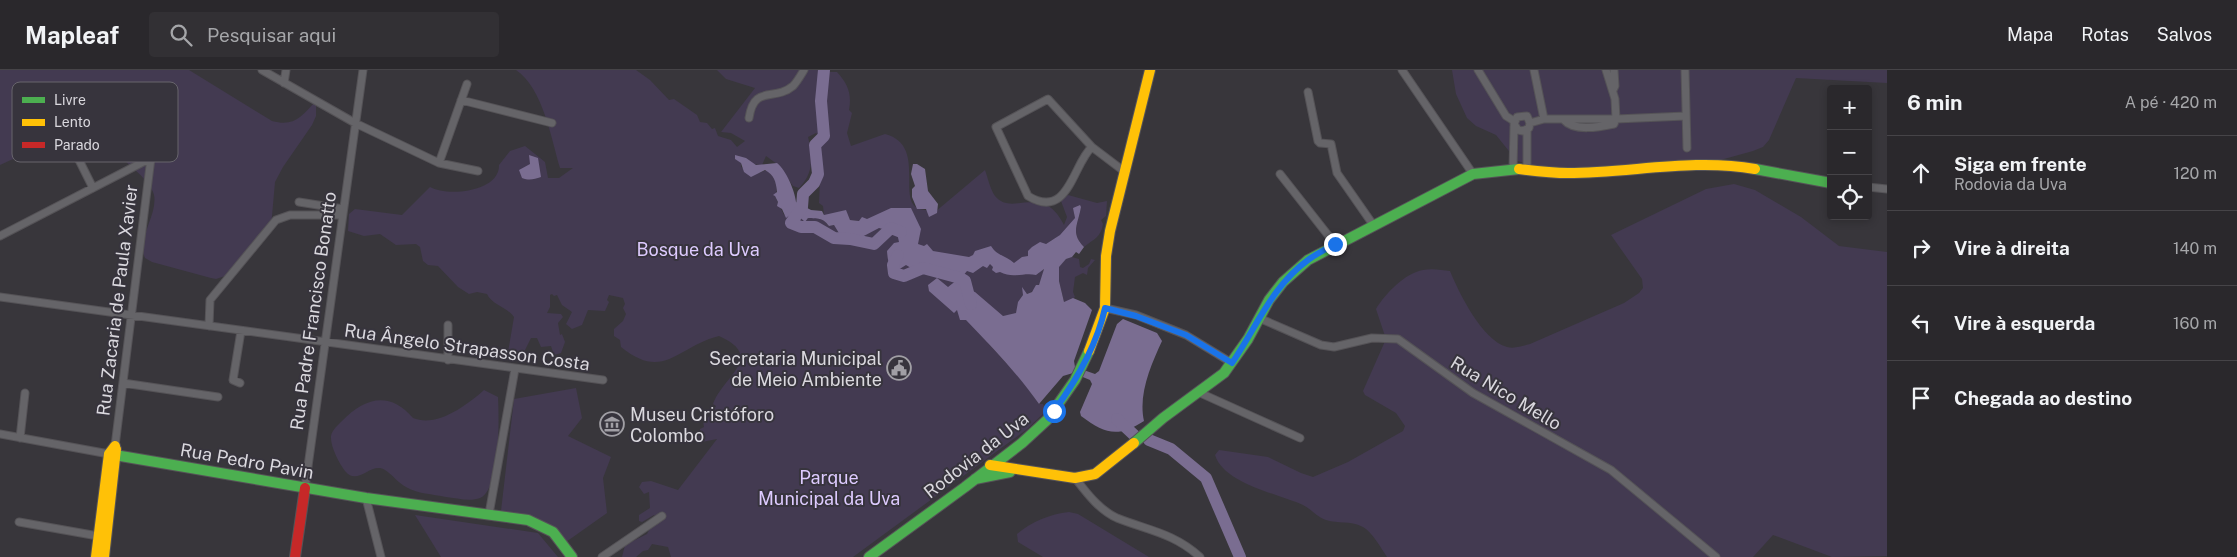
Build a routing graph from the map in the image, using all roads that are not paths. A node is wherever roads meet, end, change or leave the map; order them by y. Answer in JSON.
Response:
{"nodes":[{"id":1,"x":262,"y":70,"type":"edge"},
{"id":2,"x":286,"y":70,"type":"edge"},
{"id":3,"x":363,"y":70,"type":"edge"},
{"id":4,"x":804,"y":70,"type":"edge"},
{"id":5,"x":1150,"y":70,"type":"edge"},
{"id":6,"x":1402,"y":70,"type":"edge"},
{"id":7,"x":1478,"y":70,"type":"edge"},
{"id":8,"x":1534,"y":70,"type":"edge"},
{"id":9,"x":1606,"y":70,"type":"edge"},
{"id":10,"x":1614,"y":70,"type":"edge"},
{"id":11,"x":1685,"y":70,"type":"edge"},
{"id":12,"x":284,"y":83,"type":"junction"},
{"id":13,"x":467,"y":84,"type":"dead end"},
{"id":14,"x":1613,"y":90,"type":"junction"},
{"id":15,"x":1308,"y":92,"type":"dead end"},
{"id":16,"x":461,"y":100,"type":"junction"},
{"id":17,"x":1686,"y":116,"type":"junction"},
{"id":18,"x":749,"y":118,"type":"dead end"},
{"id":19,"x":1544,"y":119,"type":"junction"},
{"id":20,"x":1616,"y":120,"type":"junction"},
{"id":21,"x":355,"y":123,"type":"junction"},
{"id":22,"x":552,"y":123,"type":"dead end"},
{"id":23,"x":1514,"y":124,"type":"junction"},
{"id":24,"x":1529,"y":126,"type":"junction"},
{"id":25,"x":1092,"y":147,"type":"junction"},
{"id":26,"x":1687,"y":148,"type":"dead end"},
{"id":27,"x":1527,"y":152,"type":"junction"},
{"id":28,"x":1513,"y":153,"type":"junction"},
{"id":29,"x":81,"y":162,"type":"edge"},
{"id":30,"x":143,"y":162,"type":"edge"},
{"id":31,"x":151,"y":162,"type":"edge"},
{"id":32,"x":439,"y":163,"type":"junction"},
{"id":33,"x":1513,"y":169,"type":"junction"},
{"id":34,"x":1527,"y":170,"type":"junction"},
{"id":35,"x":478,"y":171,"type":"dead end"},
{"id":36,"x":1125,"y":172,"type":"junction"},
{"id":37,"x":1280,"y":174,"type":"dead end"},
{"id":38,"x":1473,"y":174,"type":"junction"},
{"id":39,"x":1827,"y":182,"type":"edge"},
{"id":40,"x":1872,"y":187,"type":"edge"},
{"id":41,"x":94,"y":188,"type":"junction"},
{"id":42,"x":1887,"y":189,"type":"edge"},
{"id":43,"x":298,"y":202,"type":"dead end"},
{"id":44,"x":343,"y":212,"type":"junction"},
{"id":45,"x":1374,"y":226,"type":"junction"},
{"id":46,"x":0,"y":236,"type":"edge"},
{"id":47,"x":1335,"y":244,"type":"junction"},
{"id":48,"x":0,"y":297,"type":"edge"},
{"id":49,"x":1105,"y":308,"type":"junction"},
{"id":50,"x":132,"y":316,"type":"junction"},
{"id":51,"x":1259,"y":318,"type":"junction"},
{"id":52,"x":209,"y":326,"type":"junction"},
{"id":53,"x":448,"y":326,"type":"dead end"},
{"id":54,"x":241,"y":331,"type":"junction"},
{"id":55,"x":326,"y":343,"type":"junction"},
{"id":56,"x":448,"y":360,"type":"junction"},
{"id":57,"x":1232,"y":363,"type":"junction"},
{"id":58,"x":515,"y":369,"type":"junction"},
{"id":59,"x":603,"y":380,"type":"dead end"},
{"id":60,"x":123,"y":383,"type":"junction"},
{"id":61,"x":240,"y":383,"type":"dead end"},
{"id":62,"x":1198,"y":392,"type":"junction"},
{"id":63,"x":24,"y":393,"type":"dead end"},
{"id":64,"x":218,"y":398,"type":"dead end"},
{"id":65,"x":0,"y":434,"type":"edge"},
{"id":66,"x":20,"y":438,"type":"junction"},
{"id":67,"x":1300,"y":438,"type":"dead end"},
{"id":68,"x":114,"y":452,"type":"junction"},
{"id":69,"x":990,"y":466,"type":"junction"},
{"id":70,"x":1022,"y":470,"type":"junction"},
{"id":71,"x":1075,"y":478,"type":"junction"},
{"id":72,"x":972,"y":480,"type":"junction"},
{"id":73,"x":305,"y":488,"type":"junction"},
{"id":74,"x":366,"y":498,"type":"junction"},
{"id":75,"x":489,"y":514,"type":"junction"},
{"id":76,"x":662,"y":516,"type":"dead end"},
{"id":77,"x":19,"y":522,"type":"dead end"},
{"id":78,"x":98,"y":536,"type":"junction"},
{"id":79,"x":96,"y":557,"type":"edge"},
{"id":80,"x":104,"y":557,"type":"edge"},
{"id":81,"x":295,"y":557,"type":"edge"},
{"id":82,"x":381,"y":557,"type":"edge"},
{"id":83,"x":572,"y":557,"type":"edge"},
{"id":84,"x":602,"y":557,"type":"edge"},
{"id":85,"x":868,"y":557,"type":"edge"},
{"id":86,"x":1200,"y":557,"type":"edge"},
{"id":87,"x":1716,"y":557,"type":"edge"}],
"edges":[{"from":1,"to":12,"type":"street"},
{"from":2,"to":12,"type":"street"},
{"from":3,"to":21,"type":"street","name":"Rua Padre Francisco Bonatto"},
{"from":4,"to":18,"type":"street"},
{"from":5,"to":36,"type":"street","name":"Rodovia da Uva"},
{"from":6,"to":38,"type":"street"},
{"from":7,"to":23,"type":"street"},
{"from":8,"to":19,"type":"street"},
{"from":9,"to":14,"type":"street"},
{"from":10,"to":14,"type":"street"},
{"from":11,"to":17,"type":"street"},
{"from":12,"to":21,"type":"street"},
{"from":13,"to":16,"type":"street"},
{"from":14,"to":20,"type":"street"},
{"from":15,"to":45,"type":"street"},
{"from":16,"to":22,"type":"street"},
{"from":16,"to":32,"type":"street"},
{"from":17,"to":20,"type":"street"},
{"from":17,"to":26,"type":"street"},
{"from":19,"to":20,"type":"street"},
{"from":19,"to":24,"type":"street"},
{"from":21,"to":32,"type":"street"},
{"from":21,"to":44,"type":"street","name":"Rua Padre Francisco Bonatto"},
{"from":23,"to":24,"type":"street"},
{"from":23,"to":24,"type":"street"},
{"from":23,"to":28,"type":"street"},
{"from":24,"to":27,"type":"street"},
{"from":25,"to":25,"type":"street"},
{"from":25,"to":36,"type":"street"},
{"from":27,"to":28,"type":"street"},
{"from":27,"to":34,"type":"street"},
{"from":28,"to":33,"type":"street"},
{"from":29,"to":41,"type":"street"},
{"from":30,"to":41,"type":"street","name":"Rua Zacaria de Paula Xavier"},
{"from":31,"to":50,"type":"street","name":"Rua Zacaria de Paula Xavier"},
{"from":32,"to":35,"type":"street"},
{"from":33,"to":34,"type":"street"},
{"from":33,"to":38,"type":"street"},
{"from":34,"to":39,"type":"street"},
{"from":36,"to":49,"type":"street","name":"Rodovia da Uva"},
{"from":37,"to":47,"type":"street"},
{"from":38,"to":45,"type":"street"},
{"from":40,"to":42,"type":"street"},
{"from":41,"to":46,"type":"street"},
{"from":43,"to":44,"type":"street"},
{"from":44,"to":52,"type":"street"},
{"from":44,"to":55,"type":"street","name":"Rua Padre Francisco Bonatto"},
{"from":45,"to":47,"type":"street"},
{"from":47,"to":51,"type":"street"},
{"from":48,"to":50,"type":"street","name":"Rua Ângelo Strapasson Costa"},
{"from":49,"to":57,"type":"street"},
{"from":49,"to":69,"type":"street","name":"Rodovia da Uva"},
{"from":50,"to":52,"type":"street","name":"Rua Ângelo Strapasson Costa"},
{"from":50,"to":60,"type":"street","name":"Rua Zacaria de Paula Xavier"},
{"from":51,"to":57,"type":"street"},
{"from":51,"to":87,"type":"street","name":"Rua Nico Mello"},
{"from":52,"to":54,"type":"street","name":"Rua Ângelo Strapasson Costa"},
{"from":53,"to":56,"type":"street"},
{"from":54,"to":55,"type":"street","name":"Rua Ângelo Strapasson Costa"},
{"from":54,"to":61,"type":"street"},
{"from":55,"to":56,"type":"street","name":"Rua Ângelo Strapasson Costa"},
{"from":55,"to":73,"type":"street","name":"Rua Padre Francisco Bonatto"},
{"from":56,"to":58,"type":"street","name":"Rua Ângelo Strapasson Costa"},
{"from":57,"to":62,"type":"street"},
{"from":58,"to":59,"type":"street","name":"Rua Ângelo Strapasson Costa"},
{"from":58,"to":75,"type":"street"},
{"from":60,"to":64,"type":"street"},
{"from":60,"to":68,"type":"street","name":"Rua Zacaria de Paula Xavier"},
{"from":62,"to":67,"type":"street"},
{"from":62,"to":71,"type":"street"},
{"from":63,"to":66,"type":"street"},
{"from":65,"to":66,"type":"street","name":"Rua Pedro Pavin"},
{"from":66,"to":68,"type":"street","name":"Rua Pedro Pavin"},
{"from":68,"to":73,"type":"street","name":"Rua Pedro Pavin"},
{"from":68,"to":78,"type":"street","name":"Rua Zacaria de Paula Xavier"},
{"from":68,"to":80,"type":"street","name":"Rua Zacaria de Paula Xavier"},
{"from":69,"to":70,"type":"street"},
{"from":69,"to":72,"type":"street","name":"Rodovia da Uva"},
{"from":70,"to":71,"type":"street"},
{"from":70,"to":72,"type":"street"},
{"from":71,"to":86,"type":"street"},
{"from":72,"to":85,"type":"street","name":"Rodovia da Uva"},
{"from":73,"to":74,"type":"street","name":"Rua Pedro Pavin"},
{"from":73,"to":81,"type":"street","name":"Rua Padre Francisco Bonatto"},
{"from":74,"to":75,"type":"street","name":"Rua Pedro Pavin"},
{"from":74,"to":82,"type":"street"},
{"from":75,"to":83,"type":"street","name":"Rua Pedro Pavin"},
{"from":76,"to":84,"type":"street"},
{"from":77,"to":78,"type":"street"},
{"from":78,"to":79,"type":"street","name":"Rua Zacaria de Paula Xavier"}]}
